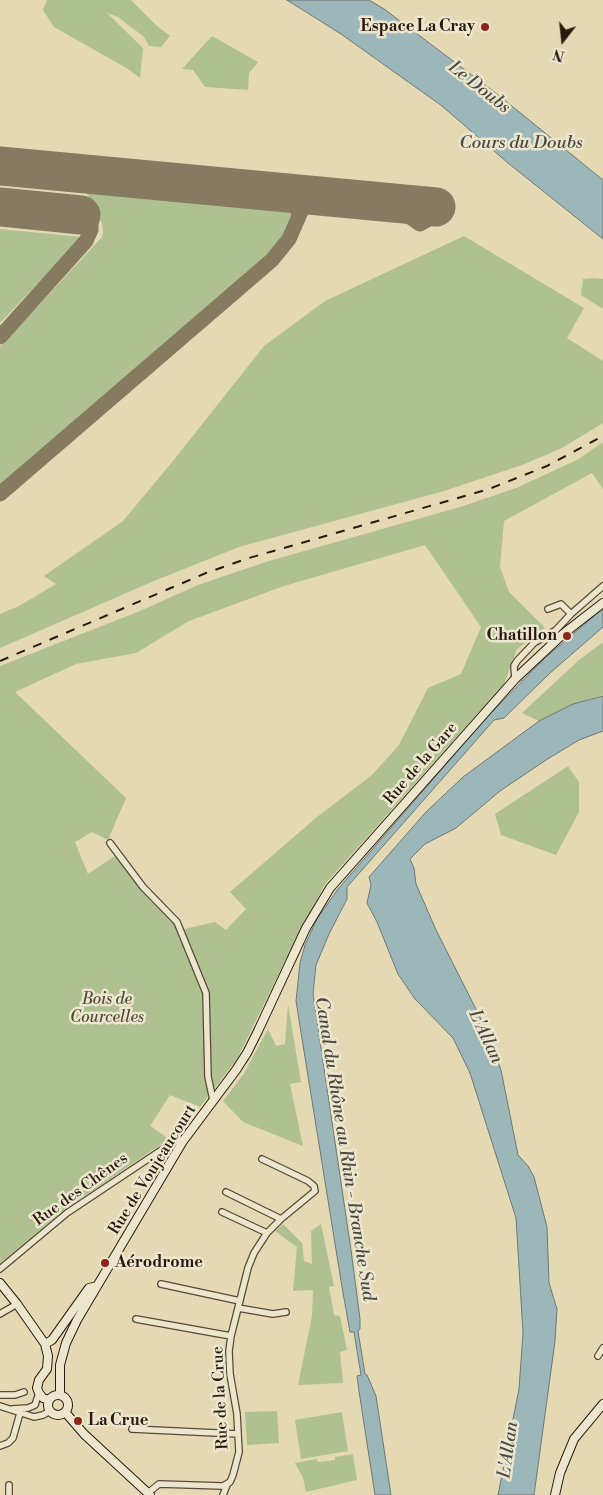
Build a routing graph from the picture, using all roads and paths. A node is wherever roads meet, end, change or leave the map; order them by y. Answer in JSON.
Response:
{"nodes":[{"id":1,"x":603,"y":586,"type":"edge"},
{"id":2,"x":603,"y":603,"type":"edge"},
{"id":3,"x":548,"y":609,"type":"dead end"},
{"id":4,"x":571,"y":614,"type":"junction"},
{"id":5,"x":560,"y":632,"type":"junction"},
{"id":6,"x":515,"y":680,"type":"junction"},
{"id":7,"x":110,"y":844,"type":"dead end"},
{"id":8,"x":288,"y":965,"type":"joint"},
{"id":9,"x":212,"y":1100,"type":"junction"},
{"id":10,"x":179,"y":1141,"type":"junction"},
{"id":11,"x":262,"y":1159,"type":"dead end"},
{"id":12,"x":226,"y":1192,"type":"dead end"},
{"id":13,"x":222,"y":1212,"type":"dead end"},
{"id":14,"x":281,"y":1219,"type":"junction"},
{"id":15,"x":267,"y":1233,"type":"junction"},
{"id":16,"x":0,"y":1269,"type":"edge"},
{"id":17,"x":0,"y":1283,"type":"edge"},
{"id":18,"x":161,"y":1284,"type":"dead end"},
{"id":19,"x":97,"y":1286,"type":"junction"},
{"id":20,"x":240,"y":1301,"type":"junction"},
{"id":21,"x":17,"y":1304,"type":"junction"},
{"id":22,"x":238,"y":1308,"type":"junction"},
{"id":23,"x":286,"y":1312,"type":"dead end"},
{"id":24,"x":0,"y":1314,"type":"edge"},
{"id":25,"x":136,"y":1319,"type":"dead end"},
{"id":26,"x":231,"y":1336,"type":"junction"},
{"id":27,"x":45,"y":1344,"type":"junction"},
{"id":28,"x":603,"y":1348,"type":"edge"},
{"id":29,"x":598,"y":1356,"type":"dead end"},
{"id":30,"x":24,"y":1392,"type":"dead end"},
{"id":31,"x":0,"y":1394,"type":"edge"},
{"id":32,"x":39,"y":1394,"type":"junction"},
{"id":33,"x":60,"y":1395,"type":"junction"},
{"id":34,"x":50,"y":1400,"type":"junction"},
{"id":35,"x":603,"y":1404,"type":"edge"},
{"id":36,"x":0,"y":1406,"type":"edge"},
{"id":37,"x":11,"y":1409,"type":"junction"},
{"id":38,"x":50,"y":1411,"type":"junction"},
{"id":39,"x":65,"y":1412,"type":"junction"},
{"id":40,"x":20,"y":1413,"type":"junction"},
{"id":41,"x":132,"y":1429,"type":"dead end"},
{"id":42,"x":238,"y":1434,"type":"junction"},
{"id":43,"x":0,"y":1446,"type":"edge"},
{"id":44,"x":227,"y":1485,"type":"junction"},
{"id":45,"x":9,"y":1486,"type":"dead end"},
{"id":46,"x":149,"y":1494,"type":"edge"},
{"id":47,"x":8,"y":1495,"type":"edge"},
{"id":48,"x":223,"y":1495,"type":"edge"},
{"id":49,"x":554,"y":1495,"type":"edge"}],
"edges":[{"from":1,"to":4,"type":"street"},
{"from":2,"to":5,"type":"main road","name":"Rue de la Gare"},
{"from":3,"to":4,"type":"street"},
{"from":4,"to":5,"type":"street"},
{"from":5,"to":6,"type":"main road","name":"Rue de la Gare"},
{"from":5,"to":6,"type":"street"},
{"from":6,"to":8,"type":"main road","name":"Rue de la Gare"},
{"from":7,"to":9,"type":"street"},
{"from":8,"to":9,"type":"main road","name":"Rue de Voujeaucourt"},
{"from":9,"to":10,"type":"main road","name":"Rue de Voujeaucourt"},
{"from":10,"to":16,"type":"street","name":"Rue des Chênes"},
{"from":10,"to":19,"type":"main road","name":"Rue de Voujeaucourt"},
{"from":11,"to":14,"type":"street","name":"Rue de la Crue"},
{"from":12,"to":14,"type":"street"},
{"from":13,"to":15,"type":"street"},
{"from":14,"to":15,"type":"street","name":"Rue de la Crue"},
{"from":15,"to":20,"type":"street","name":"Rue de la Crue"},
{"from":17,"to":21,"type":"main road"},
{"from":18,"to":20,"type":"street"},
{"from":19,"to":27,"type":"main road"},
{"from":19,"to":33,"type":"main road","name":"Rue de Voujeaucourt"},
{"from":20,"to":22,"type":"street","name":"Rue de la Crue"},
{"from":21,"to":24,"type":"street"},
{"from":21,"to":27,"type":"main road"},
{"from":22,"to":23,"type":"street"},
{"from":22,"to":26,"type":"street","name":"Rue de la Crue"},
{"from":25,"to":26,"type":"street"},
{"from":26,"to":42,"type":"street","name":"Rue de la Crue"},
{"from":27,"to":32,"type":"main road"},
{"from":28,"to":29,"type":"street"},
{"from":30,"to":31,"type":"street"},
{"from":32,"to":34,"type":"main road"},
{"from":32,"to":37,"type":"street"},
{"from":33,"to":34,"type":"main road"},
{"from":33,"to":39,"type":"main road"},
{"from":34,"to":38,"type":"main road"},
{"from":35,"to":49,"type":"main road"},
{"from":36,"to":37,"type":"street"},
{"from":37,"to":40,"type":"street"},
{"from":38,"to":39,"type":"main road"},
{"from":38,"to":40,"type":"street"},
{"from":39,"to":46,"type":"main road"},
{"from":40,"to":43,"type":"street"},
{"from":41,"to":42,"type":"street"},
{"from":42,"to":44,"type":"street","name":"Rue de la Crue"},
{"from":44,"to":46,"type":"street"},
{"from":44,"to":48,"type":"street","name":"Rue de la Crue"},
{"from":45,"to":47,"type":"street"}]}
